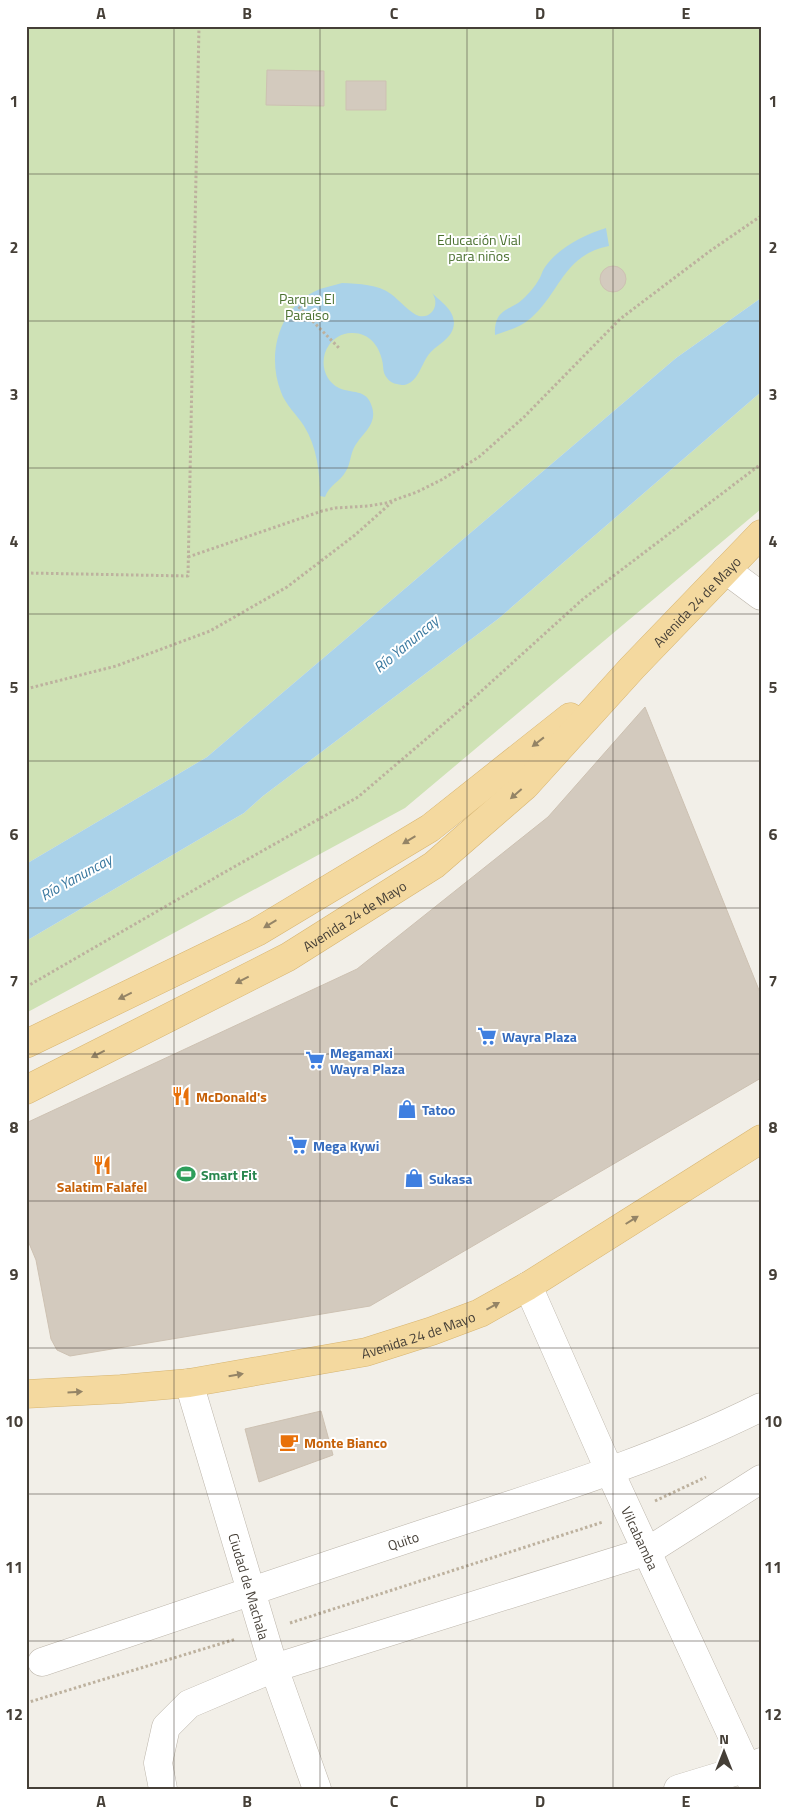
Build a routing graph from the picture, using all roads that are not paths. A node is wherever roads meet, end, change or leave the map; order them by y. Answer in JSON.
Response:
{"nodes":[{"id":1,"x":761,"y":534,"type":"edge"},
{"id":2,"x":726,"y":570,"type":"junction"},
{"id":3,"x":761,"y":596,"type":"edge"},
{"id":4,"x":632,"y":668,"type":"junction"},
{"id":5,"x":26,"y":1044,"type":"edge"},
{"id":6,"x":26,"y":1090,"type":"edge"},
{"id":7,"x":761,"y":1139,"type":"edge"},
{"id":8,"x":528,"y":1286,"type":"junction"},
{"id":9,"x":188,"y":1384,"type":"junction"},
{"id":10,"x":26,"y":1394,"type":"edge"},
{"id":11,"x":761,"y":1407,"type":"edge"},
{"id":12,"x":610,"y":1472,"type":"junction"},
{"id":13,"x":761,"y":1479,"type":"edge"},
{"id":14,"x":648,"y":1552,"type":"junction"},
{"id":15,"x":251,"y":1590,"type":"junction"},
{"id":16,"x":42,"y":1662,"type":"dead end"},
{"id":17,"x":274,"y":1668,"type":"junction"},
{"id":18,"x":754,"y":1773,"type":"edge"},
{"id":19,"x":163,"y":1789,"type":"edge"},
{"id":20,"x":317,"y":1789,"type":"edge"},
{"id":21,"x":678,"y":1789,"type":"edge"}],
"edges":[{"from":1,"to":2,"type":"main road","name":"Avenida 24 de Mayo"},
{"from":2,"to":3,"type":"street"},
{"from":2,"to":4,"type":"main road","name":"Avenida 24 de Mayo"},
{"from":4,"to":5,"type":"main road","name":"Avenida 24 de Mayo","one_way":true},
{"from":4,"to":6,"type":"main road","name":"Avenida 24 de Mayo","one_way":true},
{"from":8,"to":7,"type":"main road","name":"Avenida 24 de Mayo","one_way":true},
{"from":9,"to":8,"type":"main road","name":"Avenida 24 de Mayo","one_way":true},
{"from":8,"to":12,"type":"street","name":"Vilcabamba"},
{"from":10,"to":9,"type":"main road","name":"Avenida 24 de Mayo","one_way":true},
{"from":9,"to":15,"type":"street","name":"Ciudad de Machala"},
{"from":11,"to":12,"type":"street","name":"Quito"},
{"from":12,"to":14,"type":"street","name":"Vilcabamba"},
{"from":12,"to":15,"type":"street","name":"Quito"},
{"from":13,"to":14,"type":"street"},
{"from":14,"to":17,"type":"street"},
{"from":14,"to":18,"type":"street","name":"Vilcabamba"},
{"from":15,"to":16,"type":"street","name":"Quito"},
{"from":15,"to":17,"type":"street","name":"Ciudad de Machala"},
{"from":17,"to":19,"type":"street"},
{"from":17,"to":20,"type":"street","name":"Ciudad de Machala"},
{"from":18,"to":21,"type":"street"}]}
